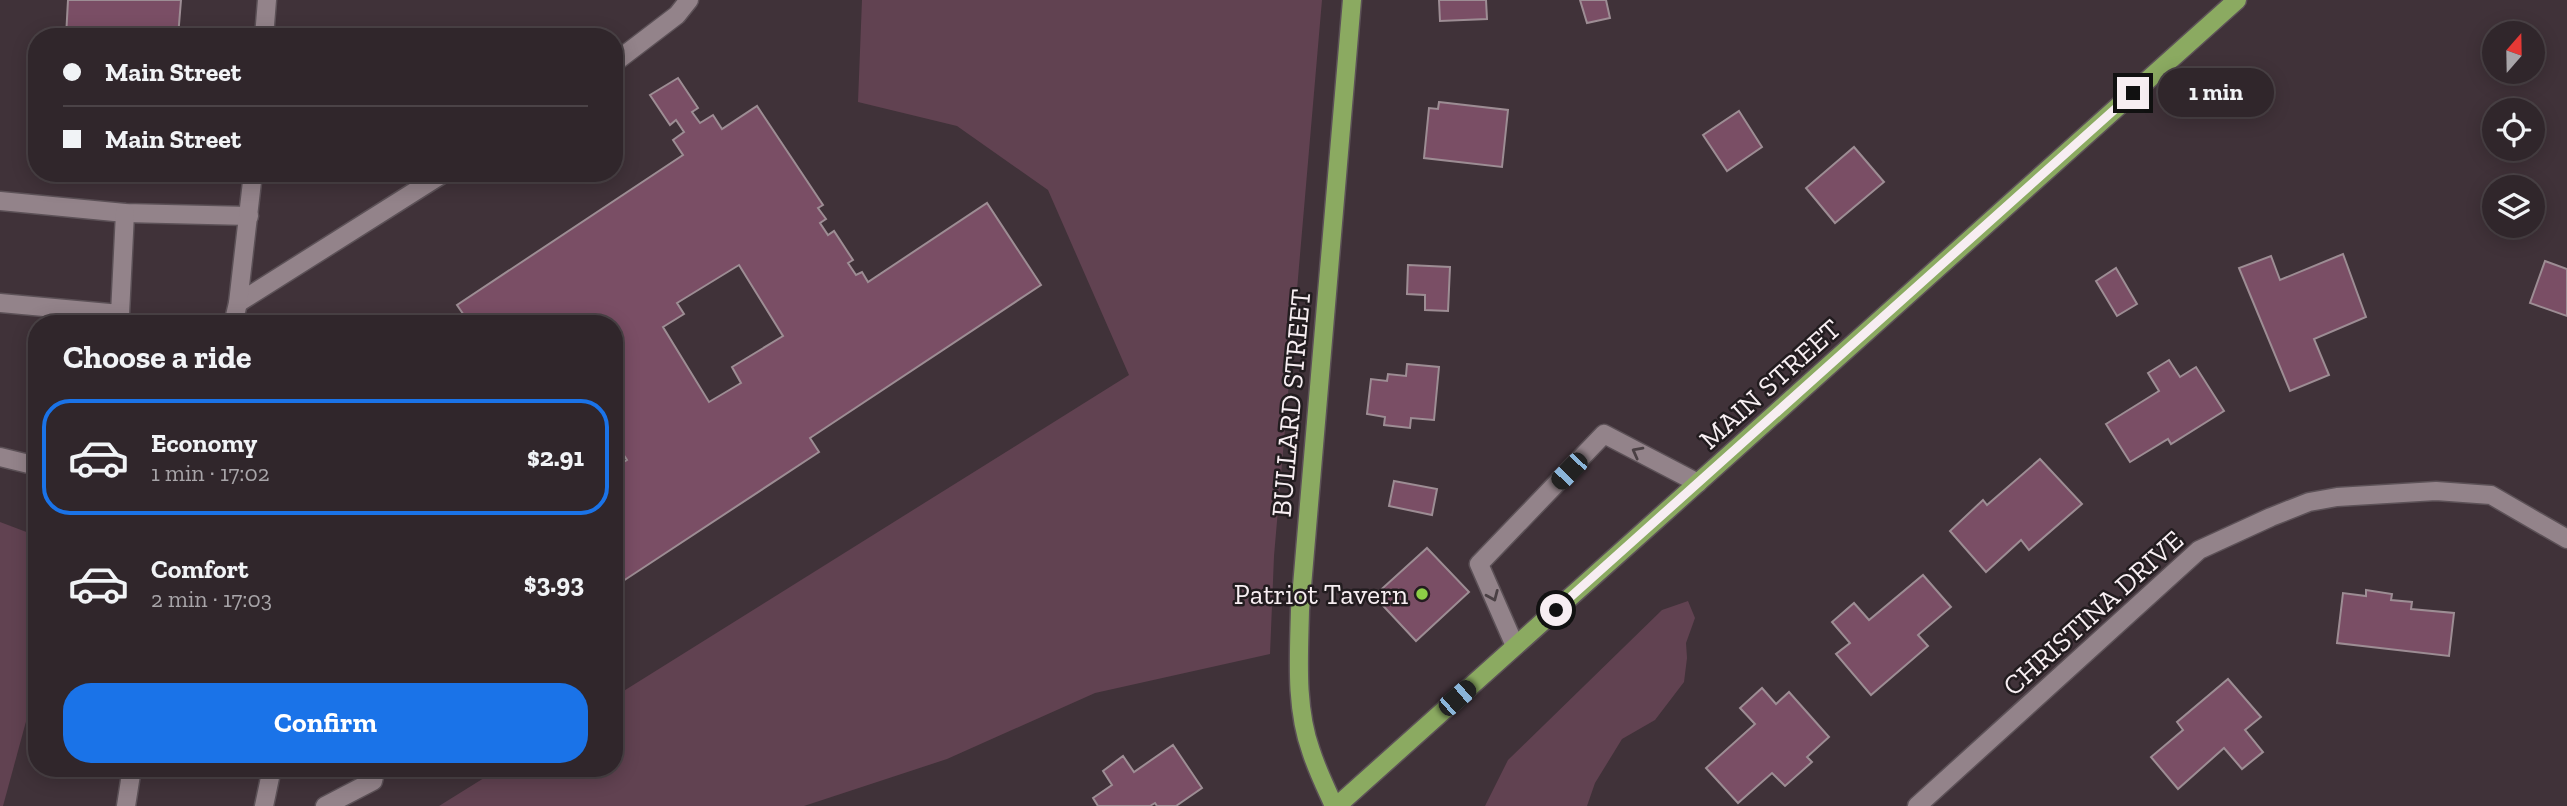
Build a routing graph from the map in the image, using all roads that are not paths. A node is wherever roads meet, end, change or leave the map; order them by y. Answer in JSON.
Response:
{"nodes":[{"id":1,"x":267,"y":0,"type":"edge"},
{"id":2,"x":689,"y":0,"type":"edge"},
{"id":3,"x":1352,"y":0,"type":"edge"},
{"id":4,"x":2237,"y":0,"type":"edge"},
{"id":5,"x":265,"y":28,"type":"edge"},
{"id":6,"x":623,"y":55,"type":"edge"},
{"id":7,"x":252,"y":182,"type":"edge"},
{"id":8,"x":430,"y":182,"type":"edge"},
{"id":9,"x":0,"y":201,"type":"edge"},
{"id":10,"x":125,"y":213,"type":"junction"},
{"id":11,"x":249,"y":216,"type":"junction"},
{"id":12,"x":0,"y":303,"type":"edge"},
{"id":13,"x":238,"y":303,"type":"junction"},
{"id":14,"x":235,"y":315,"type":"edge"},
{"id":15,"x":0,"y":457,"type":"edge"},
{"id":16,"x":28,"y":464,"type":"edge"},
{"id":17,"x":1698,"y":483,"type":"junction"},
{"id":18,"x":2567,"y":538,"type":"edge"},
{"id":19,"x":1515,"y":646,"type":"junction"},
{"id":20,"x":131,"y":777,"type":"edge"},
{"id":21,"x":270,"y":777,"type":"edge"},
{"id":22,"x":374,"y":777,"type":"edge"},
{"id":23,"x":126,"y":806,"type":"edge"},
{"id":24,"x":264,"y":806,"type":"edge"},
{"id":25,"x":324,"y":806,"type":"edge"},
{"id":26,"x":1336,"y":806,"type":"edge"},
{"id":27,"x":1917,"y":806,"type":"edge"}],
"edges":[{"from":1,"to":5,"type":"street"},
{"from":2,"to":6,"type":"street"},
{"from":3,"to":26,"type":"main road","name":"BULLARD STREET"},
{"from":4,"to":17,"type":"main road","name":"MAIN STREET"},
{"from":7,"to":11,"type":"street"},
{"from":8,"to":13,"type":"street"},
{"from":9,"to":10,"type":"street"},
{"from":10,"to":11,"type":"street"},
{"from":10,"to":12,"type":"street"},
{"from":11,"to":13,"type":"street"},
{"from":13,"to":14,"type":"street"},
{"from":15,"to":16,"type":"street"},
{"from":17,"to":19,"type":"main road","name":"MAIN STREET"},
{"from":17,"to":19,"type":"street","one_way":true},
{"from":18,"to":27,"type":"street","name":"CHRISTINA DRIVE"},
{"from":19,"to":26,"type":"main road","name":"MAIN STREET"},
{"from":20,"to":23,"type":"street"},
{"from":21,"to":24,"type":"street"},
{"from":22,"to":25,"type":"street"}]}
